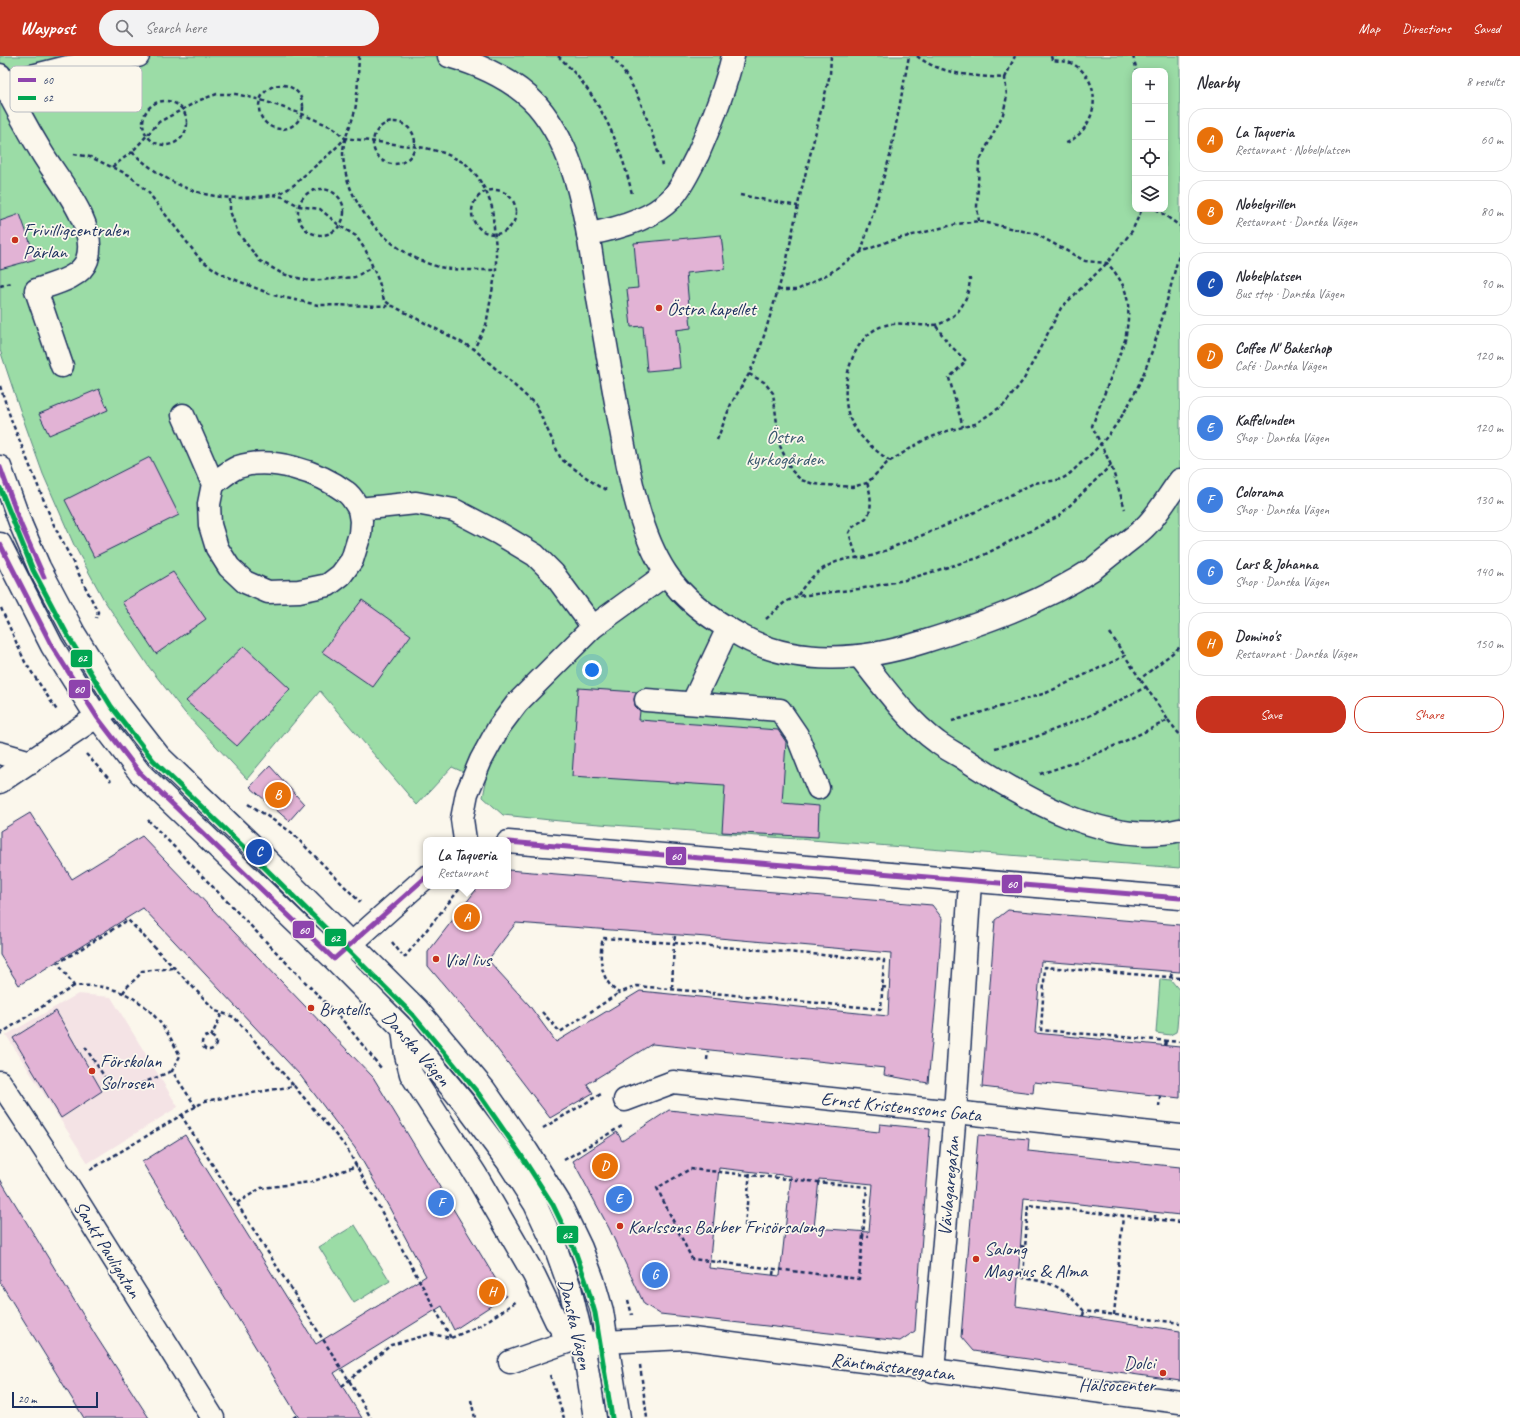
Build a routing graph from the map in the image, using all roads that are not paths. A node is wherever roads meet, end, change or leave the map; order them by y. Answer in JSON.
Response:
{"nodes":[{"id":1,"x":132,"y":56,"type":"edge"},
{"id":2,"x":449,"y":56,"type":"edge"},
{"id":3,"x":733,"y":56,"type":"edge"},
{"id":4,"x":66,"y":61,"type":"edge"},
{"id":5,"x":50,"y":66,"type":"edge"},
{"id":6,"x":1,"y":81,"type":"edge"},
{"id":7,"x":10,"y":97,"type":"edge"},
{"id":8,"x":19,"y":112,"type":"edge"},
{"id":9,"x":588,"y":234,"type":"junction"},
{"id":10,"x":62,"y":366,"type":"dead end"},
{"id":11,"x":183,"y":414,"type":"dead end"},
{"id":12,"x":0,"y":467,"type":"edge"},
{"id":13,"x":1180,"y":480,"type":"edge"},
{"id":14,"x":213,"y":484,"type":"junction"},
{"id":15,"x":1172,"y":502,"type":"edge"},
{"id":16,"x":359,"y":509,"type":"junction"},
{"id":17,"x":0,"y":544,"type":"edge"},
{"id":18,"x":666,"y":574,"type":"junction"},
{"id":19,"x":593,"y":627,"type":"junction"},
{"id":20,"x":736,"y":633,"type":"junction"},
{"id":21,"x":860,"y":656,"type":"junction"},
{"id":22,"x":646,"y":700,"type":"dead end"},
{"id":23,"x":117,"y":702,"type":"junction"},
{"id":24,"x":693,"y":702,"type":"junction"},
{"id":25,"x":97,"y":717,"type":"junction"},
{"id":26,"x":0,"y":753,"type":"edge"},
{"id":27,"x":31,"y":762,"type":"junction"},
{"id":28,"x":0,"y":782,"type":"edge"},
{"id":29,"x":818,"y":788,"type":"dead end"},
{"id":30,"x":1180,"y":830,"type":"edge"},
{"id":31,"x":465,"y":837,"type":"edge"},
{"id":32,"x":511,"y":842,"type":"edge"},
{"id":33,"x":423,"y":880,"type":"edge"},
{"id":34,"x":970,"y":882,"type":"junction"},
{"id":35,"x":1180,"y":898,"type":"edge"},
{"id":36,"x":350,"y":944,"type":"junction"},
{"id":37,"x":334,"y":959,"type":"junction"},
{"id":38,"x":403,"y":1029,"type":"junction"},
{"id":39,"x":0,"y":1082,"type":"edge"},
{"id":40,"x":625,"y":1100,"type":"road end"},
{"id":41,"x":955,"y":1112,"type":"junction"},
{"id":42,"x":1180,"y":1136,"type":"edge"},
{"id":43,"x":577,"y":1342,"type":"junction"},
{"id":44,"x":606,"y":1342,"type":"junction"},
{"id":45,"x":510,"y":1362,"type":"dead end"},
{"id":46,"x":933,"y":1371,"type":"junction"},
{"id":47,"x":1180,"y":1402,"type":"edge"},
{"id":48,"x":213,"y":1418,"type":"edge"},
{"id":49,"x":595,"y":1418,"type":"edge"},
{"id":50,"x":619,"y":1418,"type":"edge"}],
"edges":[{"from":1,"to":4,"type":"street"},
{"from":2,"to":9,"type":"street"},
{"from":3,"to":9,"type":"street"},
{"from":4,"to":5,"type":"street"},
{"from":6,"to":7,"type":"street"},
{"from":8,"to":10,"type":"street"},
{"from":9,"to":18,"type":"street"},
{"from":11,"to":14,"type":"street"},
{"from":12,"to":23,"type":"street","name":"Danska Vägen"},
{"from":13,"to":15,"type":"street"},
{"from":14,"to":16,"type":"street"},
{"from":14,"to":16,"type":"street"},
{"from":15,"to":21,"type":"street"},
{"from":16,"to":19,"type":"street"},
{"from":17,"to":25,"type":"street","name":"Danska Vägen"},
{"from":18,"to":19,"type":"street"},
{"from":18,"to":20,"type":"street"},
{"from":19,"to":31,"type":"street"},
{"from":20,"to":21,"type":"street"},
{"from":20,"to":24,"type":"street"},
{"from":21,"to":30,"type":"street"},
{"from":22,"to":24,"type":"street"},
{"from":23,"to":25,"type":"street"},
{"from":23,"to":36,"type":"street","name":"Danska Vägen"},
{"from":24,"to":29,"type":"street"},
{"from":25,"to":27,"type":"street"},
{"from":25,"to":37,"type":"street","name":"Danska Vägen"},
{"from":26,"to":27,"type":"street"},
{"from":27,"to":28,"type":"street"},
{"from":32,"to":34,"type":"street"},
{"from":33,"to":36,"type":"street"},
{"from":34,"to":35,"type":"street"},
{"from":34,"to":41,"type":"street","name":"Vävlagaregatan"},
{"from":36,"to":37,"type":"street"},
{"from":36,"to":44,"type":"street","name":"Danska Vägen"},
{"from":37,"to":38,"type":"street","name":"Danska Vägen"},
{"from":38,"to":43,"type":"street"},
{"from":38,"to":43,"type":"street","name":"Danska Vägen"},
{"from":39,"to":48,"type":"street","name":"Sankt Pauligatan"},
{"from":40,"to":41,"type":"street","name":"Ernst Kristenssons Gata"},
{"from":41,"to":42,"type":"street","name":"Ernst Kristenssons Gata"},
{"from":41,"to":46,"type":"street","name":"Vävlagaregatan"},
{"from":43,"to":44,"type":"street","name":"Räntmästaregatan"},
{"from":43,"to":45,"type":"street","name":"Räntmästaregatan"},
{"from":43,"to":49,"type":"street","name":"Danska Vägen"},
{"from":44,"to":46,"type":"street","name":"Räntmästaregatan"},
{"from":44,"to":50,"type":"street","name":"Danska Vägen"},
{"from":46,"to":47,"type":"street","name":"Räntmästaregatan"}]}
